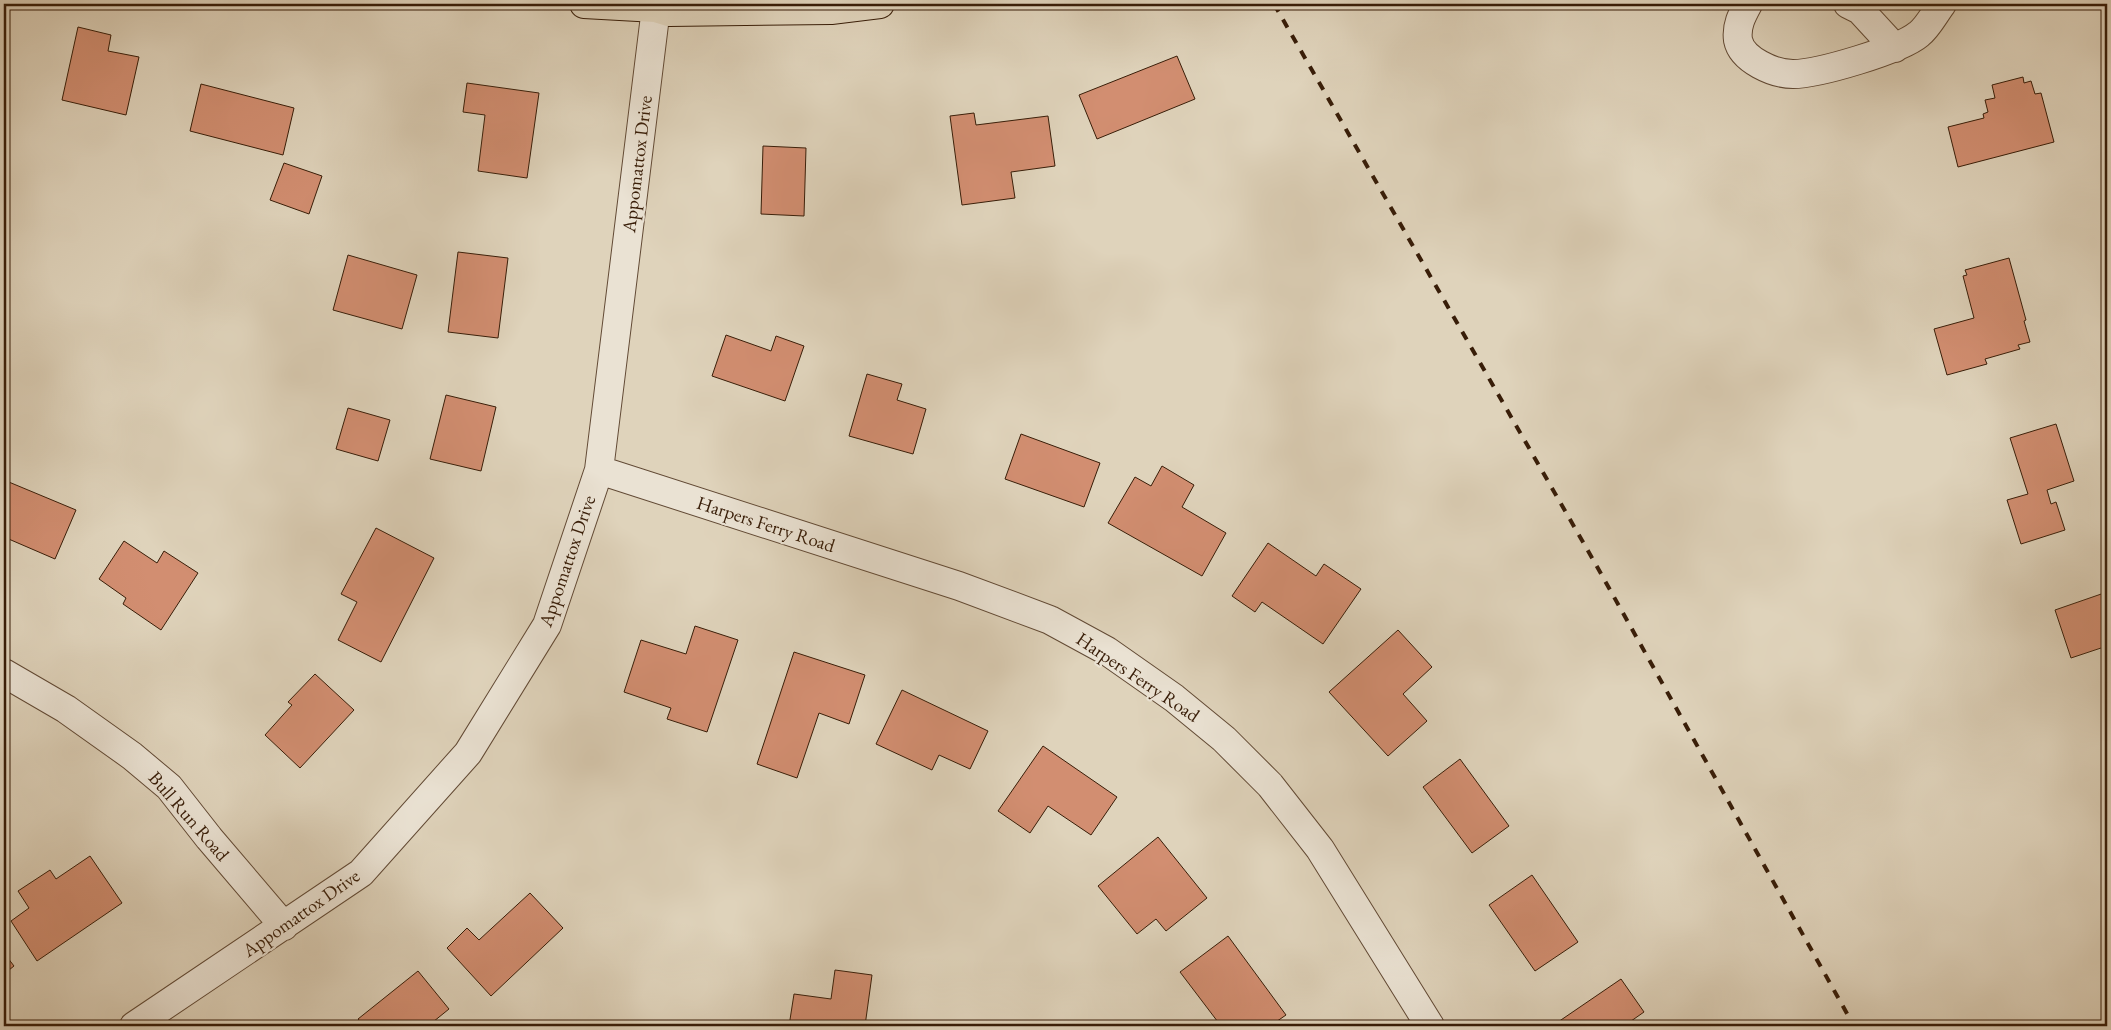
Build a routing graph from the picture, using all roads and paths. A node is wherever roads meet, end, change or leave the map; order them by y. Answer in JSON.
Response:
{"nodes":[{"id":1,"x":584,"y":4,"type":"edge"},
{"id":2,"x":880,"y":4,"type":"edge"},
{"id":3,"x":1748,"y":4,"type":"edge"},
{"id":4,"x":1848,"y":4,"type":"edge"},
{"id":5,"x":1942,"y":4,"type":"edge"},
{"id":6,"x":656,"y":8,"type":"junction"},
{"id":7,"x":1895,"y":48,"type":"junction"},
{"id":8,"x":599,"y":470,"type":"junction"},
{"id":9,"x":4,"y":673,"type":"edge"},
{"id":10,"x":284,"y":926,"type":"junction"},
{"id":11,"x":134,"y":1026,"type":"edge"},
{"id":12,"x":1430,"y":1026,"type":"edge"}],
"edges":[{"from":1,"to":6,"type":"main road"},
{"from":2,"to":6,"type":"main road"},
{"from":3,"to":7,"type":"street"},
{"from":4,"to":7,"type":"street"},
{"from":5,"to":7,"type":"street"},
{"from":6,"to":8,"type":"street","name":"Appomattox Drive"},
{"from":8,"to":10,"type":"street","name":"Appomattox Drive"},
{"from":8,"to":12,"type":"street","name":"Harpers Ferry Road"},
{"from":9,"to":10,"type":"street","name":"Bull Run Road"},
{"from":10,"to":11,"type":"street","name":"Appomattox Drive"}]}
